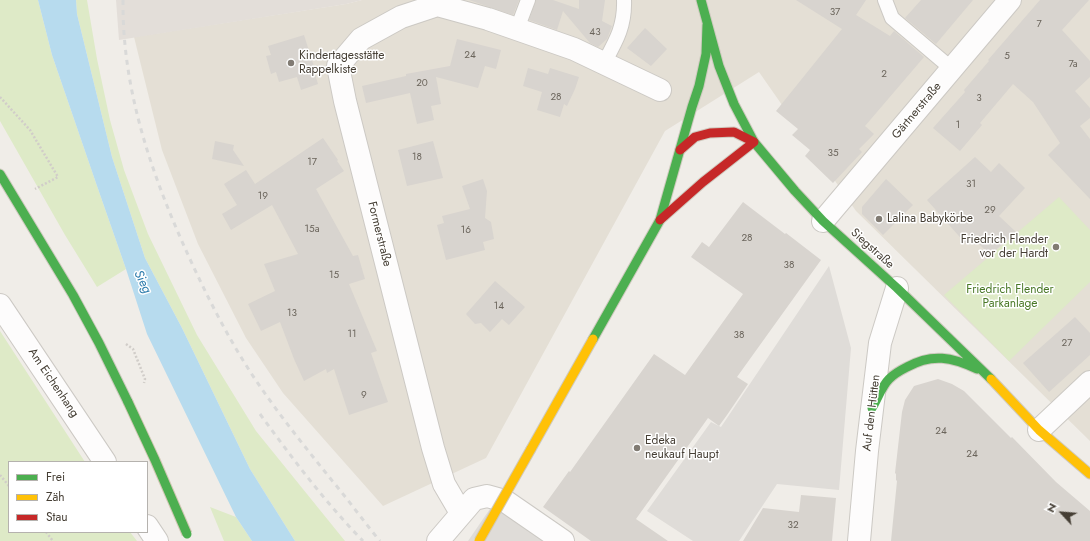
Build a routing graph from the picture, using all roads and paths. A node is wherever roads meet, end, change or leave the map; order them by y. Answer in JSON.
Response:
{"nodes":[{"id":1,"x":528,"y":0,"type":"edge"},
{"id":2,"x":624,"y":0,"type":"edge"},
{"id":3,"x":701,"y":0,"type":"edge"},
{"id":4,"x":884,"y":0,"type":"edge"},
{"id":5,"x":1010,"y":0,"type":"edge"},
{"id":6,"x":439,"y":2,"type":"edge"},
{"id":7,"x":707,"y":25,"type":"junction"},
{"id":8,"x":517,"y":29,"type":"junction"},
{"id":9,"x":604,"y":63,"type":"junction"},
{"id":10,"x":952,"y":69,"type":"junction"},
{"id":11,"x":660,"y":90,"type":"dead end"},
{"id":12,"x":0,"y":97,"type":"edge"},
{"id":13,"x":754,"y":142,"type":"junction"},
{"id":14,"x":680,"y":150,"type":"junction"},
{"id":15,"x":54,"y":170,"type":"dead end"},
{"id":16,"x":0,"y":174,"type":"edge"},
{"id":17,"x":660,"y":220,"type":"junction"},
{"id":18,"x":823,"y":221,"type":"junction"},
{"id":19,"x":897,"y":288,"type":"junction"},
{"id":20,"x":0,"y":305,"type":"edge"},
{"id":21,"x":987,"y":375,"type":"junction"},
{"id":22,"x":1090,"y":382,"type":"edge"},
{"id":23,"x":872,"y":408,"type":"junction"},
{"id":24,"x":1038,"y":430,"type":"junction"},
{"id":25,"x":104,"y":461,"type":"edge"},
{"id":26,"x":1090,"y":474,"type":"edge"},
{"id":27,"x":0,"y":475,"type":"edge"},
{"id":28,"x":8,"y":485,"type":"edge"},
{"id":29,"x":461,"y":513,"type":"junction"},
{"id":30,"x":148,"y":528,"type":"edge"},
{"id":31,"x":47,"y":533,"type":"edge"},
{"id":32,"x":53,"y":541,"type":"edge"},
{"id":33,"x":156,"y":541,"type":"edge"},
{"id":34,"x":189,"y":541,"type":"edge"},
{"id":35,"x":438,"y":541,"type":"edge"},
{"id":36,"x":479,"y":541,"type":"edge"},
{"id":37,"x":563,"y":541,"type":"edge"},
{"id":38,"x":859,"y":541,"type":"edge"}],
"edges":[{"from":1,"to":8,"type":"lane"},
{"from":2,"to":9,"type":"lane"},
{"from":3,"to":7,"type":"main road","name":"Siegstraße"},
{"from":4,"to":10,"type":"lane"},
{"from":5,"to":10,"type":"street","name":"Gärtnerstraße"},
{"from":6,"to":8,"type":"street","name":"Formerstraße"},
{"from":6,"to":29,"type":"street","name":"Formerstraße"},
{"from":7,"to":13,"type":"main road","name":"Siegstraße"},
{"from":7,"to":14,"type":"main road"},
{"from":8,"to":9,"type":"street","name":"Formerstraße"},
{"from":9,"to":11,"type":"street","name":"Formerstraße"},
{"from":10,"to":18,"type":"street","name":"Gärtnerstraße"},
{"from":12,"to":15,"type":"path"},
{"from":13,"to":14,"type":"main road"},
{"from":13,"to":17,"type":"main road"},
{"from":13,"to":18,"type":"main road","name":"Siegstraße"},
{"from":14,"to":17,"type":"main road"},
{"from":16,"to":34,"type":"main road","bridge":true},
{"from":17,"to":36,"type":"main road","bridge":true},
{"from":18,"to":19,"type":"main road","name":"Siegstraße"},
{"from":19,"to":21,"type":"main road","name":"Siegstraße"},
{"from":19,"to":23,"type":"street","name":"Auf den Hütten"},
{"from":20,"to":25,"type":"street","name":"Am Eichenhang"},
{"from":21,"to":23,"type":"main road"},
{"from":21,"to":24,"type":"main road","name":"Siegstraße"},
{"from":22,"to":24,"type":"street"},
{"from":23,"to":38,"type":"street","name":"Auf den Hütten"},
{"from":24,"to":26,"type":"main road","name":"Siegstraße"},
{"from":27,"to":28,"type":"path"},
{"from":29,"to":35,"type":"street"},
{"from":29,"to":37,"type":"street"},
{"from":30,"to":33,"type":"street"},
{"from":31,"to":32,"type":"path"}]}
